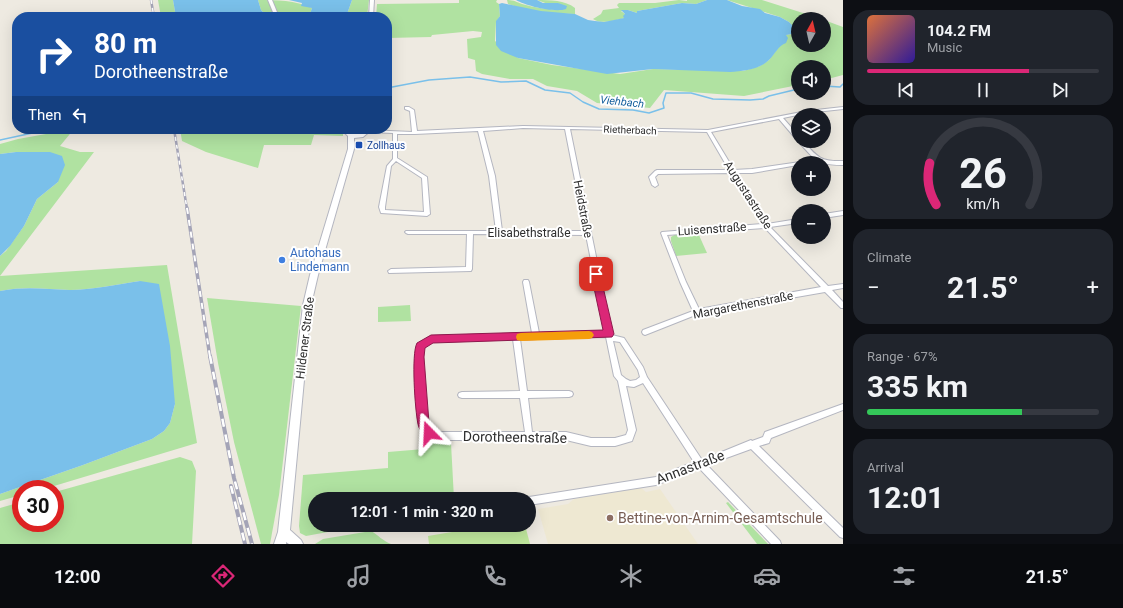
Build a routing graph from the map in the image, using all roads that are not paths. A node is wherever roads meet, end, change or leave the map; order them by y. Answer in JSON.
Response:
{"nodes":[{"id":1,"x":270,"y":0,"type":"edge"},
{"id":2,"x":372,"y":0,"type":"edge"},
{"id":3,"x":276,"y":12,"type":"edge"},
{"id":4,"x":371,"y":12,"type":"edge"},
{"id":5,"x":407,"y":108,"type":"dead end"},
{"id":6,"x":843,"y":108,"type":"edge"},
{"id":7,"x":780,"y":117,"type":"junction"},
{"id":8,"x":567,"y":128,"type":"junction"},
{"id":9,"x":480,"y":129,"type":"junction"},
{"id":10,"x":791,"y":130,"type":"edge"},
{"id":11,"x":708,"y":131,"type":"junction"},
{"id":12,"x":392,"y":133,"type":"edge"},
{"id":13,"x":395,"y":133,"type":"junction"},
{"id":14,"x":415,"y":133,"type":"junction"},
{"id":15,"x":364,"y":134,"type":"edge"},
{"id":16,"x":351,"y":136,"type":"joint"},
{"id":17,"x":359,"y":136,"type":"junction"},
{"id":18,"x":806,"y":148,"type":"edge"},
{"id":19,"x":351,"y":149,"type":"junction"},
{"id":20,"x":395,"y":159,"type":"junction"},
{"id":21,"x":843,"y":163,"type":"edge"},
{"id":22,"x":791,"y":164,"type":"edge"},
{"id":23,"x":732,"y":172,"type":"junction"},
{"id":24,"x":655,"y":184,"type":"dead end"},
{"id":25,"x":843,"y":213,"type":"edge"},
{"id":26,"x":831,"y":215,"type":"edge"},
{"id":27,"x":791,"y":222,"type":"edge"},
{"id":28,"x":766,"y":226,"type":"junction"},
{"id":29,"x":408,"y":232,"type":"dead end"},
{"id":30,"x":470,"y":233,"type":"junction"},
{"id":31,"x":499,"y":233,"type":"junction"},
{"id":32,"x":587,"y":233,"type":"junction"},
{"id":33,"x":391,"y":271,"type":"dead end"},
{"id":34,"x":526,"y":282,"type":"dead end"},
{"id":35,"x":843,"y":286,"type":"edge"},
{"id":36,"x":827,"y":290,"type":"junction"},
{"id":37,"x":843,"y":306,"type":"edge"},
{"id":38,"x":697,"y":312,"type":"junction"},
{"id":39,"x":645,"y":332,"type":"dead end"},
{"id":40,"x":536,"y":336,"type":"junction"},
{"id":41,"x":609,"y":336,"type":"junction"},
{"id":42,"x":516,"y":337,"type":"junction"},
{"id":43,"x":644,"y":378,"type":"junction"},
{"id":44,"x":621,"y":381,"type":"junction"},
{"id":45,"x":569,"y":394,"type":"dead end"},
{"id":46,"x":523,"y":395,"type":"junction"},
{"id":47,"x":462,"y":396,"type":"dead end"},
{"id":48,"x":843,"y":407,"type":"edge"},
{"id":49,"x":529,"y":436,"type":"junction"},
{"id":50,"x":750,"y":444,"type":"junction"},
{"id":51,"x":700,"y":464,"type":"junction"},
{"id":52,"x":536,"y":500,"type":"edge"},
{"id":53,"x":284,"y":532,"type":"junction"},
{"id":54,"x":843,"y":534,"type":"edge"},
{"id":55,"x":280,"y":544,"type":"edge"},
{"id":56,"x":297,"y":544,"type":"edge"},
{"id":57,"x":777,"y":544,"type":"edge"}],
"edges":[{"from":1,"to":3,"type":"street"},
{"from":2,"to":4,"type":"main road"},
{"from":5,"to":14,"type":"street"},
{"from":6,"to":7,"type":"street","name":"Rietherbach"},
{"from":7,"to":10,"type":"street"},
{"from":7,"to":11,"type":"street","name":"Rietherbach"},
{"from":8,"to":9,"type":"street","name":"Rietherbach"},
{"from":8,"to":11,"type":"street","name":"Rietherbach"},
{"from":8,"to":32,"type":"street","name":"Heidstraße"},
{"from":9,"to":14,"type":"street","name":"Rietherbach"},
{"from":9,"to":31,"type":"street"},
{"from":11,"to":23,"type":"street","name":"Augustastraße"},
{"from":12,"to":13,"type":"street","name":"Rietherbach"},
{"from":13,"to":14,"type":"street","name":"Rietherbach"},
{"from":13,"to":20,"type":"street"},
{"from":15,"to":17,"type":"main road"},
{"from":16,"to":17,"type":"main road"},
{"from":16,"to":19,"type":"main road","name":"Hildener Straße"},
{"from":17,"to":19,"type":"main road","name":"Hildener Straße"},
{"from":18,"to":21,"type":"street"},
{"from":19,"to":53,"type":"main road","name":"Hildener Straße"},
{"from":20,"to":20,"type":"street"},
{"from":22,"to":23,"type":"street"},
{"from":23,"to":24,"type":"street"},
{"from":23,"to":28,"type":"street","name":"Augustastraße"},
{"from":25,"to":26,"type":"street"},
{"from":27,"to":28,"type":"street","name":"Luisenstraße"},
{"from":28,"to":36,"type":"street","name":"Augustastraße"},
{"from":28,"to":38,"type":"street","name":"Luisenstraße"},
{"from":29,"to":30,"type":"street","name":"Elisabethstraße"},
{"from":30,"to":31,"type":"street","name":"Elisabethstraße"},
{"from":30,"to":33,"type":"street","name":"Elisabethstraße"},
{"from":31,"to":32,"type":"street","name":"Elisabethstraße"},
{"from":32,"to":41,"type":"street","name":"Heidstraße"},
{"from":34,"to":40,"type":"street"},
{"from":35,"to":36,"type":"street","name":"Margarethenstraße"},
{"from":36,"to":37,"type":"street","name":"Augustastraße"},
{"from":36,"to":38,"type":"street","name":"Margarethenstraße"},
{"from":38,"to":39,"type":"street","name":"Margarethenstraße"},
{"from":40,"to":41,"type":"street","name":"Dorotheenstraße"},
{"from":40,"to":42,"type":"street","name":"Dorotheenstraße"},
{"from":41,"to":43,"type":"street"},
{"from":41,"to":44,"type":"street","name":"Heidstraße"},
{"from":42,"to":46,"type":"street"},
{"from":42,"to":49,"type":"street","name":"Dorotheenstraße"},
{"from":43,"to":44,"type":"street"},
{"from":43,"to":51,"type":"street"},
{"from":44,"to":49,"type":"street","name":"Dorotheenstraße"},
{"from":45,"to":46,"type":"street"},
{"from":46,"to":47,"type":"street"},
{"from":46,"to":49,"type":"street"},
{"from":48,"to":50,"type":"street","name":"Annastraße"},
{"from":50,"to":51,"type":"street","name":"Annastraße"},
{"from":50,"to":54,"type":"street"},
{"from":51,"to":52,"type":"street","name":"Annastraße"},
{"from":51,"to":57,"type":"street"},
{"from":53,"to":55,"type":"main road","name":"Hildener Straße"},
{"from":53,"to":56,"type":"main road"}]}
